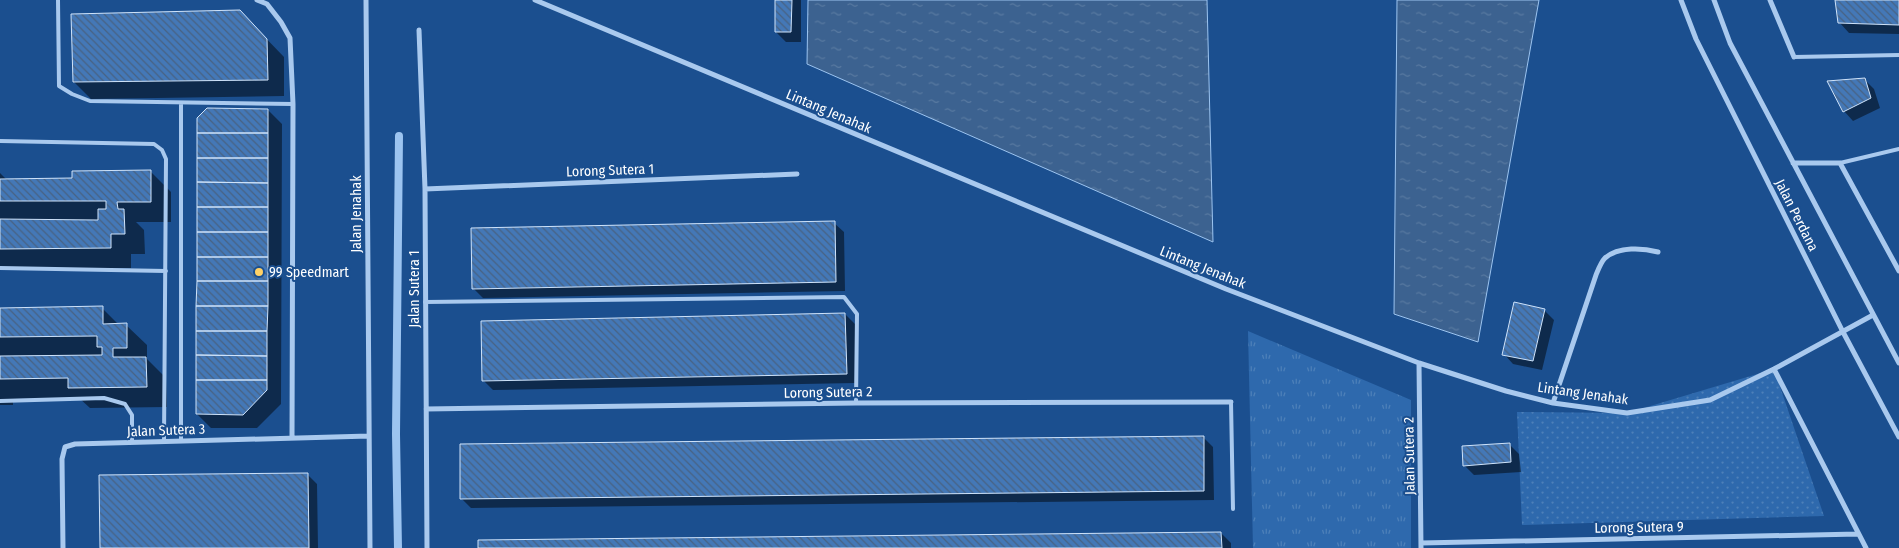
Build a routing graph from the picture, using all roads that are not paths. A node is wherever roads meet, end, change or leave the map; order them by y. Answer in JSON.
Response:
{"nodes":[{"id":1,"x":58,"y":0,"type":"edge"},
{"id":2,"x":257,"y":0,"type":"edge"},
{"id":3,"x":366,"y":0,"type":"edge"},
{"id":4,"x":535,"y":0,"type":"edge"},
{"id":5,"x":1680,"y":0,"type":"edge"},
{"id":6,"x":1714,"y":0,"type":"edge"},
{"id":7,"x":1770,"y":0,"type":"edge"},
{"id":8,"x":418,"y":30,"type":"dead end"},
{"id":9,"x":1899,"y":55,"type":"edge"},
{"id":10,"x":1794,"y":58,"type":"joint"},
{"id":11,"x":181,"y":103,"type":"junction"},
{"id":12,"x":293,"y":104,"type":"junction"},
{"id":13,"x":0,"y":141,"type":"edge"},
{"id":14,"x":1899,"y":149,"type":"edge"},
{"id":15,"x":1793,"y":162,"type":"junction"},
{"id":16,"x":1840,"y":163,"type":"junction"},
{"id":17,"x":797,"y":174,"type":"dead end"},
{"id":18,"x":425,"y":189,"type":"junction"},
{"id":19,"x":1658,"y":252,"type":"dead end"},
{"id":20,"x":0,"y":268,"type":"edge"},
{"id":21,"x":166,"y":271,"type":"junction"},
{"id":22,"x":1899,"y":271,"type":"edge"},
{"id":23,"x":425,"y":302,"type":"junction"},
{"id":24,"x":1873,"y":315,"type":"junction"},
{"id":25,"x":1843,"y":332,"type":"junction"},
{"id":26,"x":1419,"y":363,"type":"junction"},
{"id":27,"x":1899,"y":363,"type":"edge"},
{"id":28,"x":1774,"y":370,"type":"junction"},
{"id":29,"x":0,"y":401,"type":"edge"},
{"id":30,"x":1231,"y":402,"type":"joint"},
{"id":31,"x":856,"y":403,"type":"junction"},
{"id":32,"x":1553,"y":403,"type":"junction"},
{"id":33,"x":426,"y":409,"type":"junction"},
{"id":34,"x":369,"y":436,"type":"junction"},
{"id":35,"x":292,"y":437,"type":"junction"},
{"id":36,"x":1899,"y":437,"type":"edge"},
{"id":37,"x":164,"y":441,"type":"junction"},
{"id":38,"x":181,"y":441,"type":"junction"},
{"id":39,"x":132,"y":442,"type":"junction"},
{"id":40,"x":1233,"y":509,"type":"dead end"},
{"id":41,"x":1858,"y":534,"type":"junction"},
{"id":42,"x":1421,"y":545,"type":"edge"},
{"id":43,"x":63,"y":548,"type":"edge"},
{"id":44,"x":370,"y":548,"type":"edge"},
{"id":45,"x":427,"y":548,"type":"edge"},
{"id":46,"x":1866,"y":548,"type":"edge"}],
"edges":[{"from":1,"to":11,"type":"lane"},
{"from":2,"to":12,"type":"street"},
{"from":3,"to":34,"type":"street","name":"Jalan Jenahak"},
{"from":4,"to":26,"type":"street","name":"Lintang Jenahak"},
{"from":5,"to":25,"type":"street","name":"Jalan Perdana"},
{"from":6,"to":15,"type":"street","name":"Jalan Perdana"},
{"from":7,"to":10,"type":"street"},
{"from":8,"to":18,"type":"street","name":"Jalan Sutera 1"},
{"from":9,"to":10,"type":"lane"},
{"from":11,"to":12,"type":"lane"},
{"from":11,"to":38,"type":"lane"},
{"from":12,"to":35,"type":"street"},
{"from":13,"to":21,"type":"lane"},
{"from":14,"to":16,"type":"lane"},
{"from":15,"to":16,"type":"street"},
{"from":15,"to":24,"type":"street","name":"Jalan Perdana"},
{"from":16,"to":22,"type":"street"},
{"from":17,"to":18,"type":"street","name":"Lorong Sutera 1"},
{"from":18,"to":23,"type":"street","name":"Jalan Sutera 1"},
{"from":19,"to":32,"type":"street"},
{"from":20,"to":21,"type":"lane"},
{"from":21,"to":37,"type":"lane"},
{"from":23,"to":31,"type":"lane"},
{"from":23,"to":33,"type":"street","name":"Jalan Sutera 1"},
{"from":24,"to":25,"type":"street","name":"Lintang Jenahak"},
{"from":24,"to":27,"type":"street","name":"Jalan Perdana"},
{"from":25,"to":28,"type":"street","name":"Lintang Jenahak"},
{"from":25,"to":36,"type":"street","name":"Jalan Perdana"},
{"from":26,"to":32,"type":"street","name":"Lintang Jenahak"},
{"from":26,"to":42,"type":"street","name":"Jalan Sutera 2"},
{"from":28,"to":32,"type":"street","name":"Lintang Jenahak"},
{"from":28,"to":41,"type":"street"},
{"from":29,"to":39,"type":"lane"},
{"from":30,"to":31,"type":"street","name":"Lorong Sutera 2"},
{"from":30,"to":40,"type":"lane"},
{"from":31,"to":33,"type":"street","name":"Lorong Sutera 2"},
{"from":33,"to":45,"type":"street","name":"Jalan Sutera 1"},
{"from":34,"to":35,"type":"street","name":"Jalan Sutera 3"},
{"from":34,"to":44,"type":"street","name":"Jalan Jenahak"},
{"from":35,"to":38,"type":"street","name":"Jalan Sutera 3"},
{"from":37,"to":38,"type":"street","name":"Jalan Sutera 3"},
{"from":37,"to":39,"type":"street","name":"Jalan Sutera 3"},
{"from":39,"to":43,"type":"street","name":"Jalan Sutera 3"},
{"from":41,"to":42,"type":"street","name":"Lorong Sutera 9"},
{"from":41,"to":46,"type":"street"}]}
